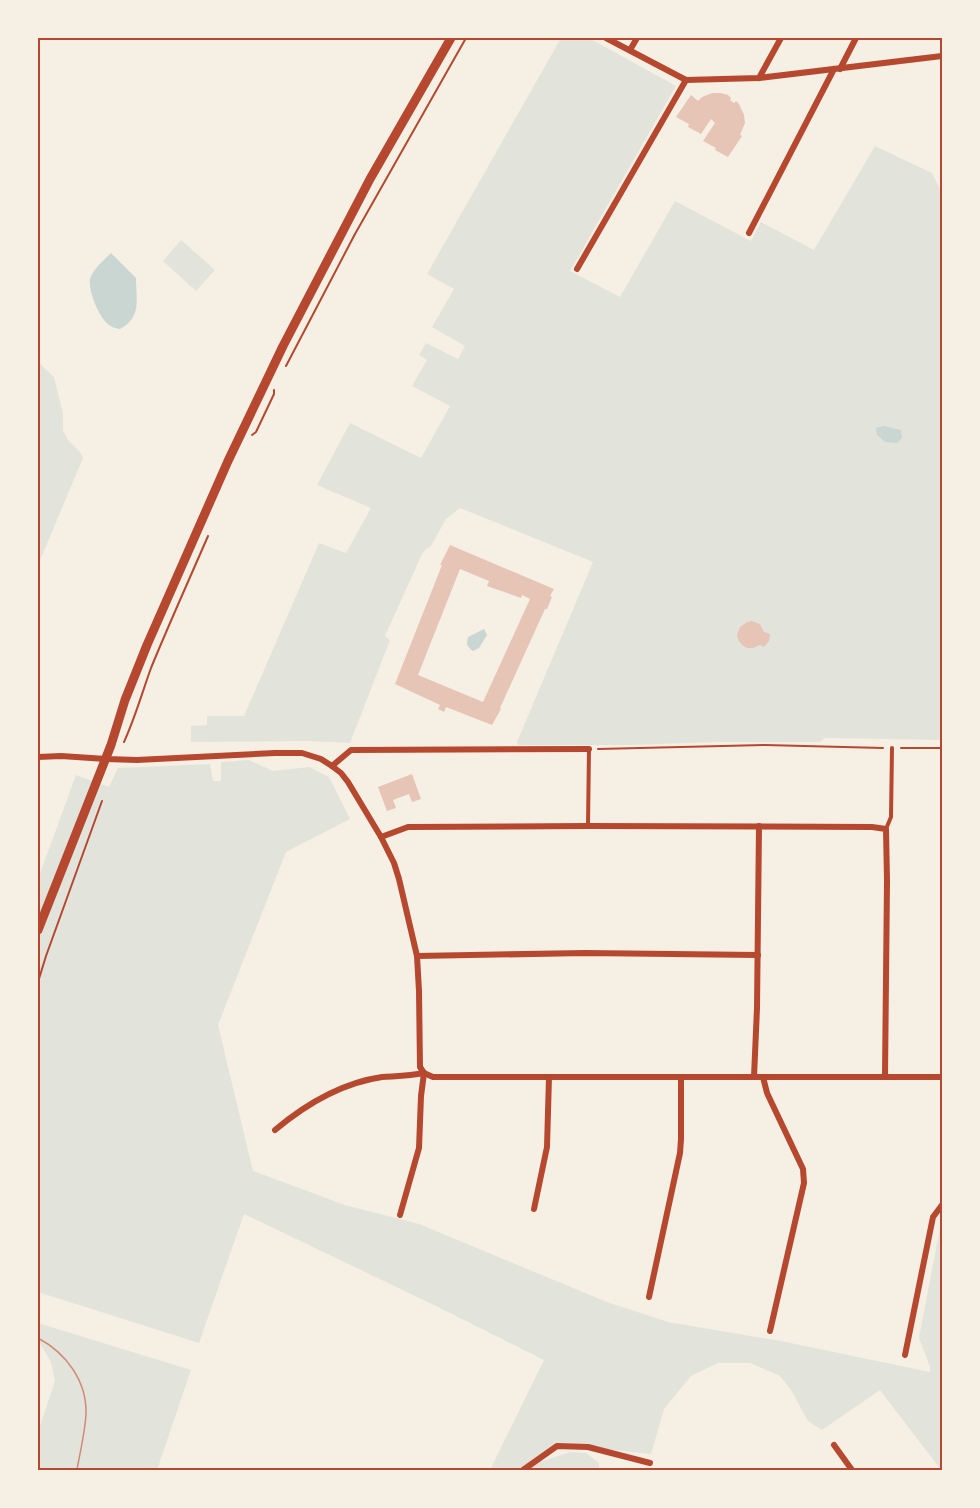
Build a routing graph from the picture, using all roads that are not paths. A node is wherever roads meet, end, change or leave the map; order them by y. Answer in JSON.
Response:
{"nodes":[{"id":1,"x":451,"y":38,"type":"edge"},
{"id":2,"x":606,"y":38,"type":"edge"},
{"id":3,"x":637,"y":38,"type":"edge"},
{"id":4,"x":781,"y":38,"type":"edge"},
{"id":5,"x":856,"y":38,"type":"edge"},
{"id":6,"x":630,"y":50,"type":"junction"},
{"id":7,"x":942,"y":56,"type":"edge"},
{"id":8,"x":837,"y":69,"type":"junction"},
{"id":9,"x":759,"y":78,"type":"junction"},
{"id":10,"x":686,"y":80,"type":"junction"},
{"id":11,"x":750,"y":233,"type":"dead end"},
{"id":12,"x":577,"y":269,"type":"dead end"},
{"id":13,"x":892,"y":748,"type":"road end"},
{"id":14,"x":589,"y":749,"type":"joint"},
{"id":15,"x":38,"y":757,"type":"edge"},
{"id":16,"x":106,"y":759,"type":"junction"},
{"id":17,"x":332,"y":766,"type":"junction"},
{"id":18,"x":588,"y":826,"type":"junction"},
{"id":19,"x":759,"y":826,"type":"junction"},
{"id":20,"x":886,"y":829,"type":"junction"},
{"id":21,"x":381,"y":837,"type":"junction"},
{"id":22,"x":38,"y":930,"type":"edge"},
{"id":23,"x":758,"y":955,"type":"junction"},
{"id":24,"x":417,"y":956,"type":"junction"},
{"id":25,"x":424,"y":1073,"type":"junction"},
{"id":26,"x":885,"y":1076,"type":"junction"},
{"id":27,"x":549,"y":1077,"type":"junction"},
{"id":28,"x":681,"y":1077,"type":"junction"},
{"id":29,"x":754,"y":1077,"type":"junction"},
{"id":30,"x":763,"y":1077,"type":"junction"},
{"id":31,"x":942,"y":1077,"type":"edge"},
{"id":32,"x":275,"y":1130,"type":"dead end"},
{"id":33,"x":942,"y":1205,"type":"edge"},
{"id":34,"x":534,"y":1209,"type":"dead end"},
{"id":35,"x":400,"y":1215,"type":"dead end"},
{"id":36,"x":649,"y":1297,"type":"dead end"},
{"id":37,"x":770,"y":1331,"type":"dead end"},
{"id":38,"x":905,"y":1355,"type":"dead end"},
{"id":39,"x":834,"y":1445,"type":"dead end"},
{"id":40,"x":650,"y":1463,"type":"dead end"},
{"id":41,"x":523,"y":1470,"type":"edge"},
{"id":42,"x":852,"y":1470,"type":"edge"}],
"edges":[{"from":1,"to":16,"type":"main road"},
{"from":2,"to":6,"type":"street"},
{"from":3,"to":6,"type":"street"},
{"from":4,"to":9,"type":"street"},
{"from":5,"to":8,"type":"street"},
{"from":6,"to":10,"type":"street"},
{"from":7,"to":8,"type":"street"},
{"from":8,"to":9,"type":"street"},
{"from":8,"to":11,"type":"street"},
{"from":9,"to":10,"type":"street"},
{"from":10,"to":12,"type":"street"},
{"from":13,"to":20,"type":"lane"},
{"from":14,"to":17,"type":"street"},
{"from":14,"to":18,"type":"lane"},
{"from":15,"to":16,"type":"street"},
{"from":16,"to":17,"type":"street"},
{"from":16,"to":22,"type":"main road"},
{"from":17,"to":21,"type":"street"},
{"from":18,"to":19,"type":"street"},
{"from":18,"to":21,"type":"street"},
{"from":19,"to":20,"type":"street"},
{"from":19,"to":23,"type":"street"},
{"from":20,"to":26,"type":"street"},
{"from":21,"to":24,"type":"street"},
{"from":23,"to":24,"type":"street"},
{"from":23,"to":29,"type":"street"},
{"from":24,"to":25,"type":"street"},
{"from":25,"to":27,"type":"street"},
{"from":25,"to":32,"type":"street"},
{"from":25,"to":35,"type":"street"},
{"from":26,"to":30,"type":"street"},
{"from":26,"to":31,"type":"street"},
{"from":27,"to":28,"type":"street"},
{"from":27,"to":34,"type":"street"},
{"from":28,"to":29,"type":"street"},
{"from":28,"to":36,"type":"street"},
{"from":29,"to":30,"type":"street"},
{"from":30,"to":37,"type":"street"},
{"from":33,"to":38,"type":"street"},
{"from":39,"to":42,"type":"street"},
{"from":40,"to":41,"type":"street"}]}
